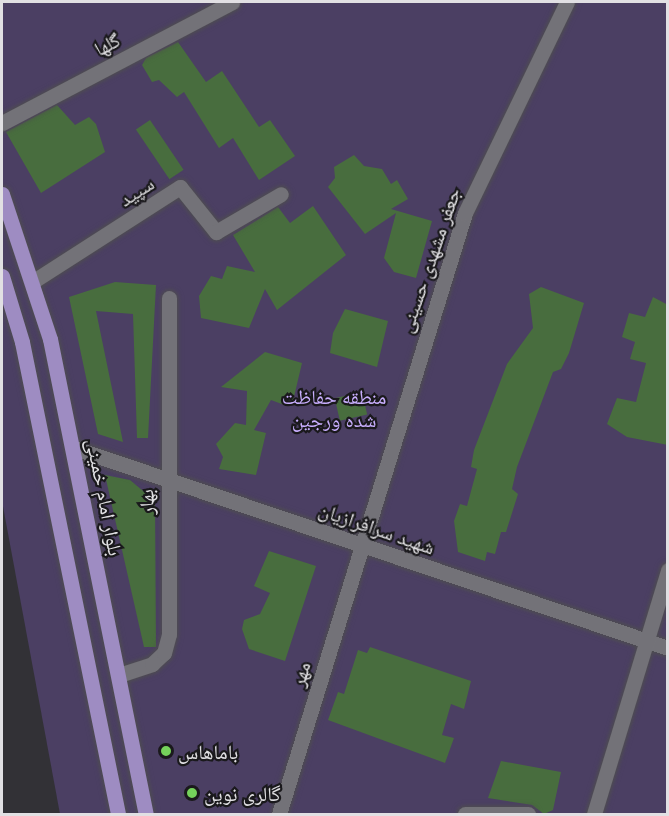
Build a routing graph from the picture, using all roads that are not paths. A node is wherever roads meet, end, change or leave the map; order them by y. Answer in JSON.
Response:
{"nodes":[{"id":1,"x":232,"y":2,"type":"edge"},
{"id":2,"x":567,"y":2,"type":"edge"},
{"id":3,"x":2,"y":123,"type":"edge"},
{"id":4,"x":2,"y":194,"type":"edge"},
{"id":5,"x":281,"y":194,"type":"dead end"},
{"id":6,"x":2,"y":276,"type":"edge"},
{"id":7,"x":32,"y":282,"type":"junction"},
{"id":8,"x":169,"y":298,"type":"dead end"},
{"id":9,"x":74,"y":448,"type":"junction"},
{"id":10,"x":167,"y":480,"type":"junction"},
{"id":11,"x":362,"y":545,"type":"junction"},
{"id":12,"x":668,"y":570,"type":"edge"},
{"id":13,"x":645,"y":641,"type":"junction"},
{"id":14,"x":668,"y":648,"type":"edge"},
{"id":15,"x":119,"y":675,"type":"junction"},
{"id":16,"x":118,"y":814,"type":"edge"},
{"id":17,"x":146,"y":814,"type":"edge"},
{"id":18,"x":279,"y":814,"type":"edge"},
{"id":19,"x":465,"y":814,"type":"edge"},
{"id":20,"x":528,"y":814,"type":"edge"},
{"id":21,"x":594,"y":814,"type":"edge"}],
"edges":[{"from":1,"to":3,"type":"street","name":"گلها"},
{"from":2,"to":11,"type":"street","name":"جعفر مشهدی حسینی"},
{"from":4,"to":7,"type":"main road","name":"بلوار امام خمینی"},
{"from":5,"to":7,"type":"street","name":"سپید"},
{"from":6,"to":16,"type":"main road"},
{"from":7,"to":9,"type":"main road","name":"بلوار امام خمینی"},
{"from":8,"to":10,"type":"street","name":"بهار"},
{"from":9,"to":10,"type":"street","name":"شهید سرافرازیان"},
{"from":9,"to":15,"type":"main road","name":"بلوار امام خمینی"},
{"from":10,"to":11,"type":"street","name":"شهید سرافرازیان"},
{"from":10,"to":15,"type":"street","name":"بهار"},
{"from":11,"to":13,"type":"street","name":"شهید سرافرازیان"},
{"from":11,"to":18,"type":"street","name":"مهر"},
{"from":12,"to":13,"type":"street"},
{"from":13,"to":14,"type":"street","name":"شهید سرافرازیان"},
{"from":13,"to":21,"type":"street"},
{"from":15,"to":17,"type":"main road","name":"بلوار امام خمینی"},
{"from":19,"to":20,"type":"street"}]}
